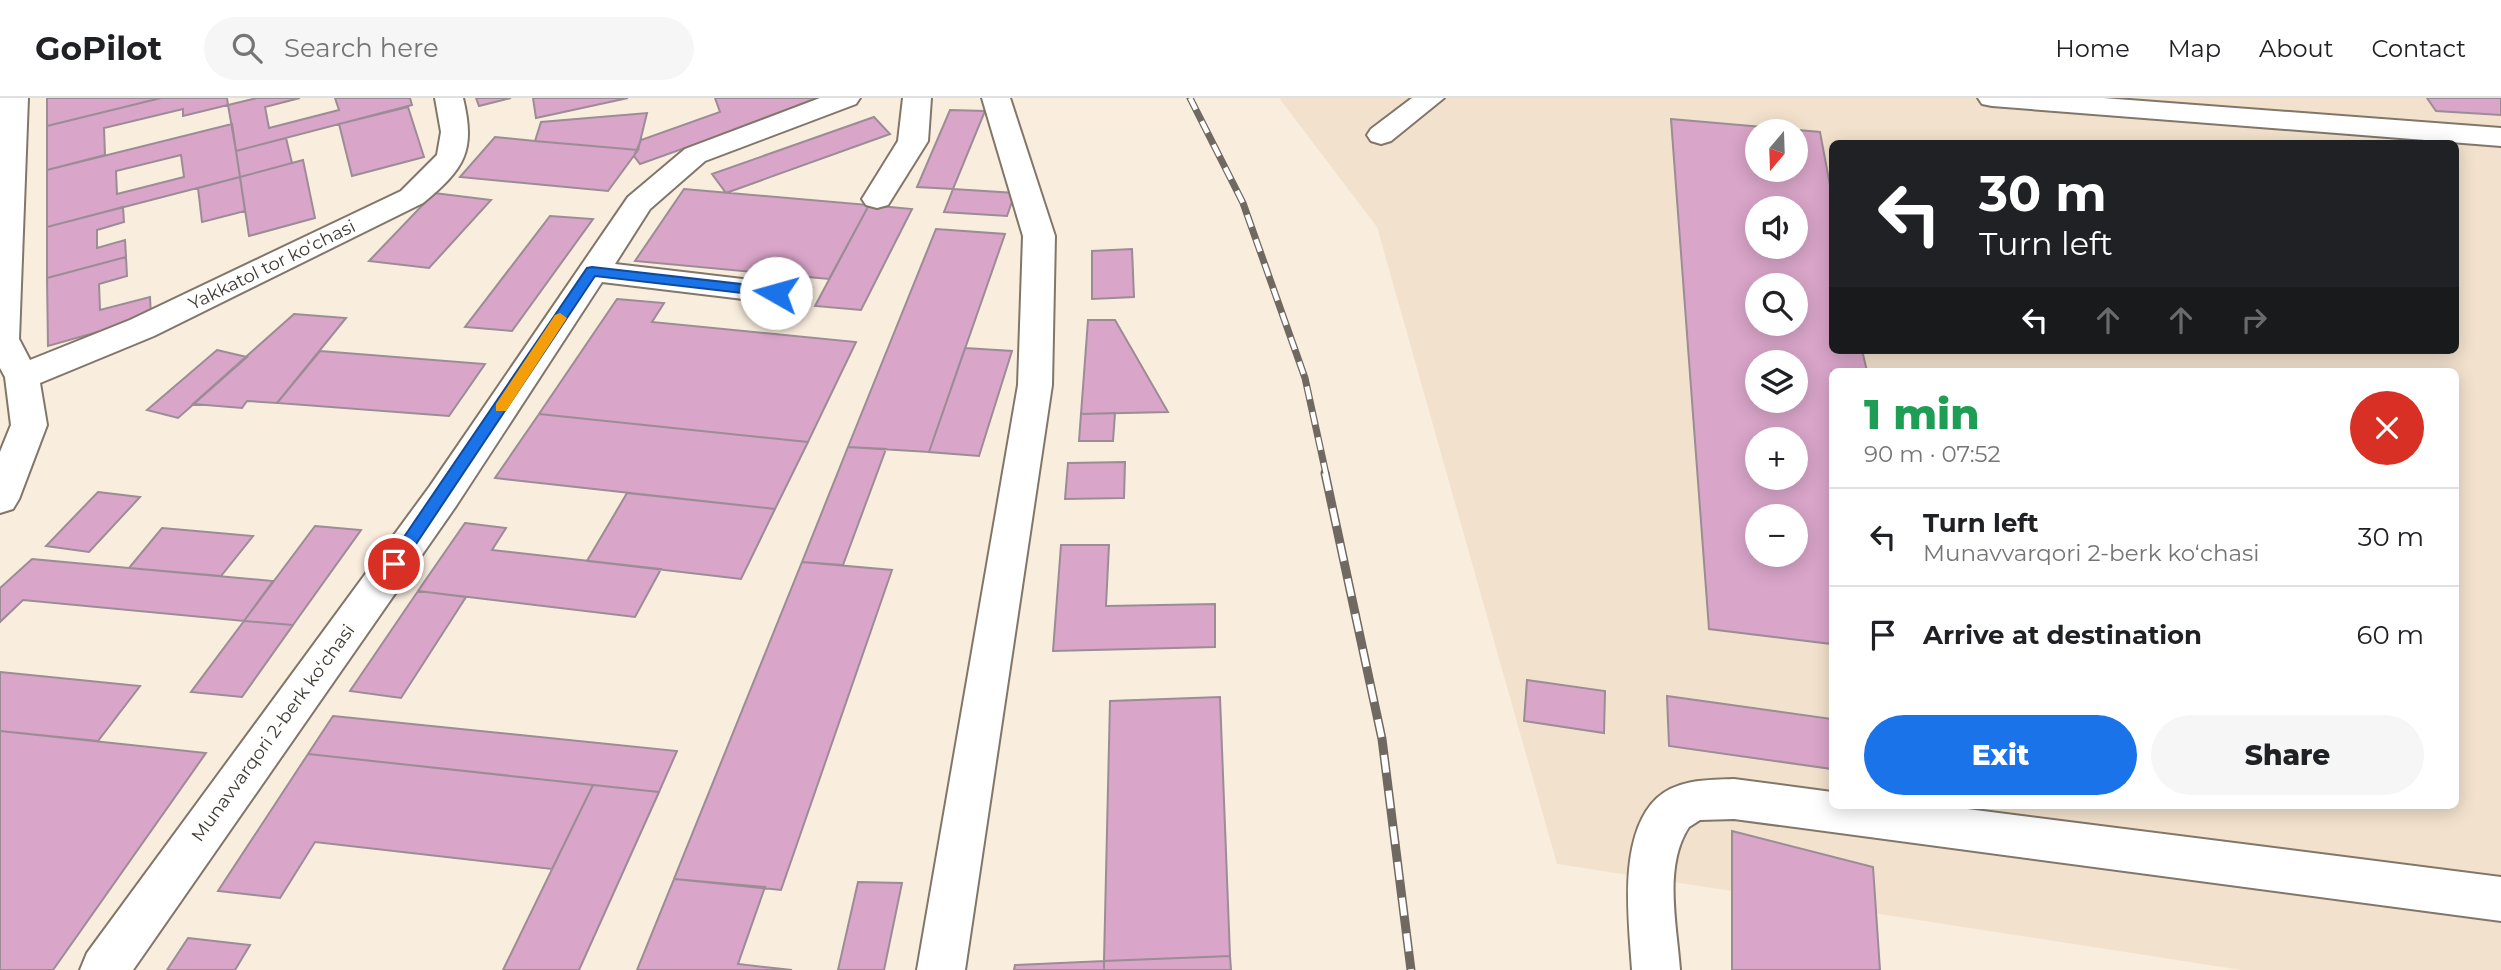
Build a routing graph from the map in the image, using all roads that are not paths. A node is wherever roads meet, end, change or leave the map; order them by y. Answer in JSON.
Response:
{"nodes":[{"id":1,"x":14,"y":98,"type":"edge"},
{"id":2,"x":449,"y":98,"type":"edge"},
{"id":3,"x":846,"y":98,"type":"edge"},
{"id":4,"x":917,"y":98,"type":"edge"},
{"id":5,"x":996,"y":98,"type":"edge"},
{"id":6,"x":1430,"y":98,"type":"edge"},
{"id":7,"x":1992,"y":98,"type":"edge"},
{"id":8,"x":1381,"y":135,"type":"dead end"},
{"id":9,"x":2501,"y":137,"type":"edge"},
{"id":10,"x":877,"y":199,"type":"dead end"},
{"id":11,"x":592,"y":271,"type":"junction"},
{"id":12,"x":776,"y":293,"type":"dead end"},
{"id":13,"x":22,"y":377,"type":"junction"},
{"id":14,"x":0,"y":499,"type":"edge"},
{"id":15,"x":2501,"y":899,"type":"edge"},
{"id":16,"x":104,"y":970,"type":"edge"},
{"id":17,"x":941,"y":970,"type":"edge"},
{"id":18,"x":1656,"y":970,"type":"edge"}],
"edges":[{"from":1,"to":13,"type":"street"},
{"from":2,"to":13,"type":"street","name":"Yakkatol tor koʻchasi"},
{"from":3,"to":11,"type":"street","name":"Munavvarqori 2-berk koʻchasi"},
{"from":4,"to":10,"type":"street"},
{"from":5,"to":17,"type":"street"},
{"from":6,"to":8,"type":"street"},
{"from":7,"to":9,"type":"street"},
{"from":11,"to":12,"type":"street"},
{"from":11,"to":16,"type":"street","name":"Munavvarqori 2-berk koʻchasi"},
{"from":13,"to":14,"type":"street"},
{"from":15,"to":18,"type":"street"}]}
